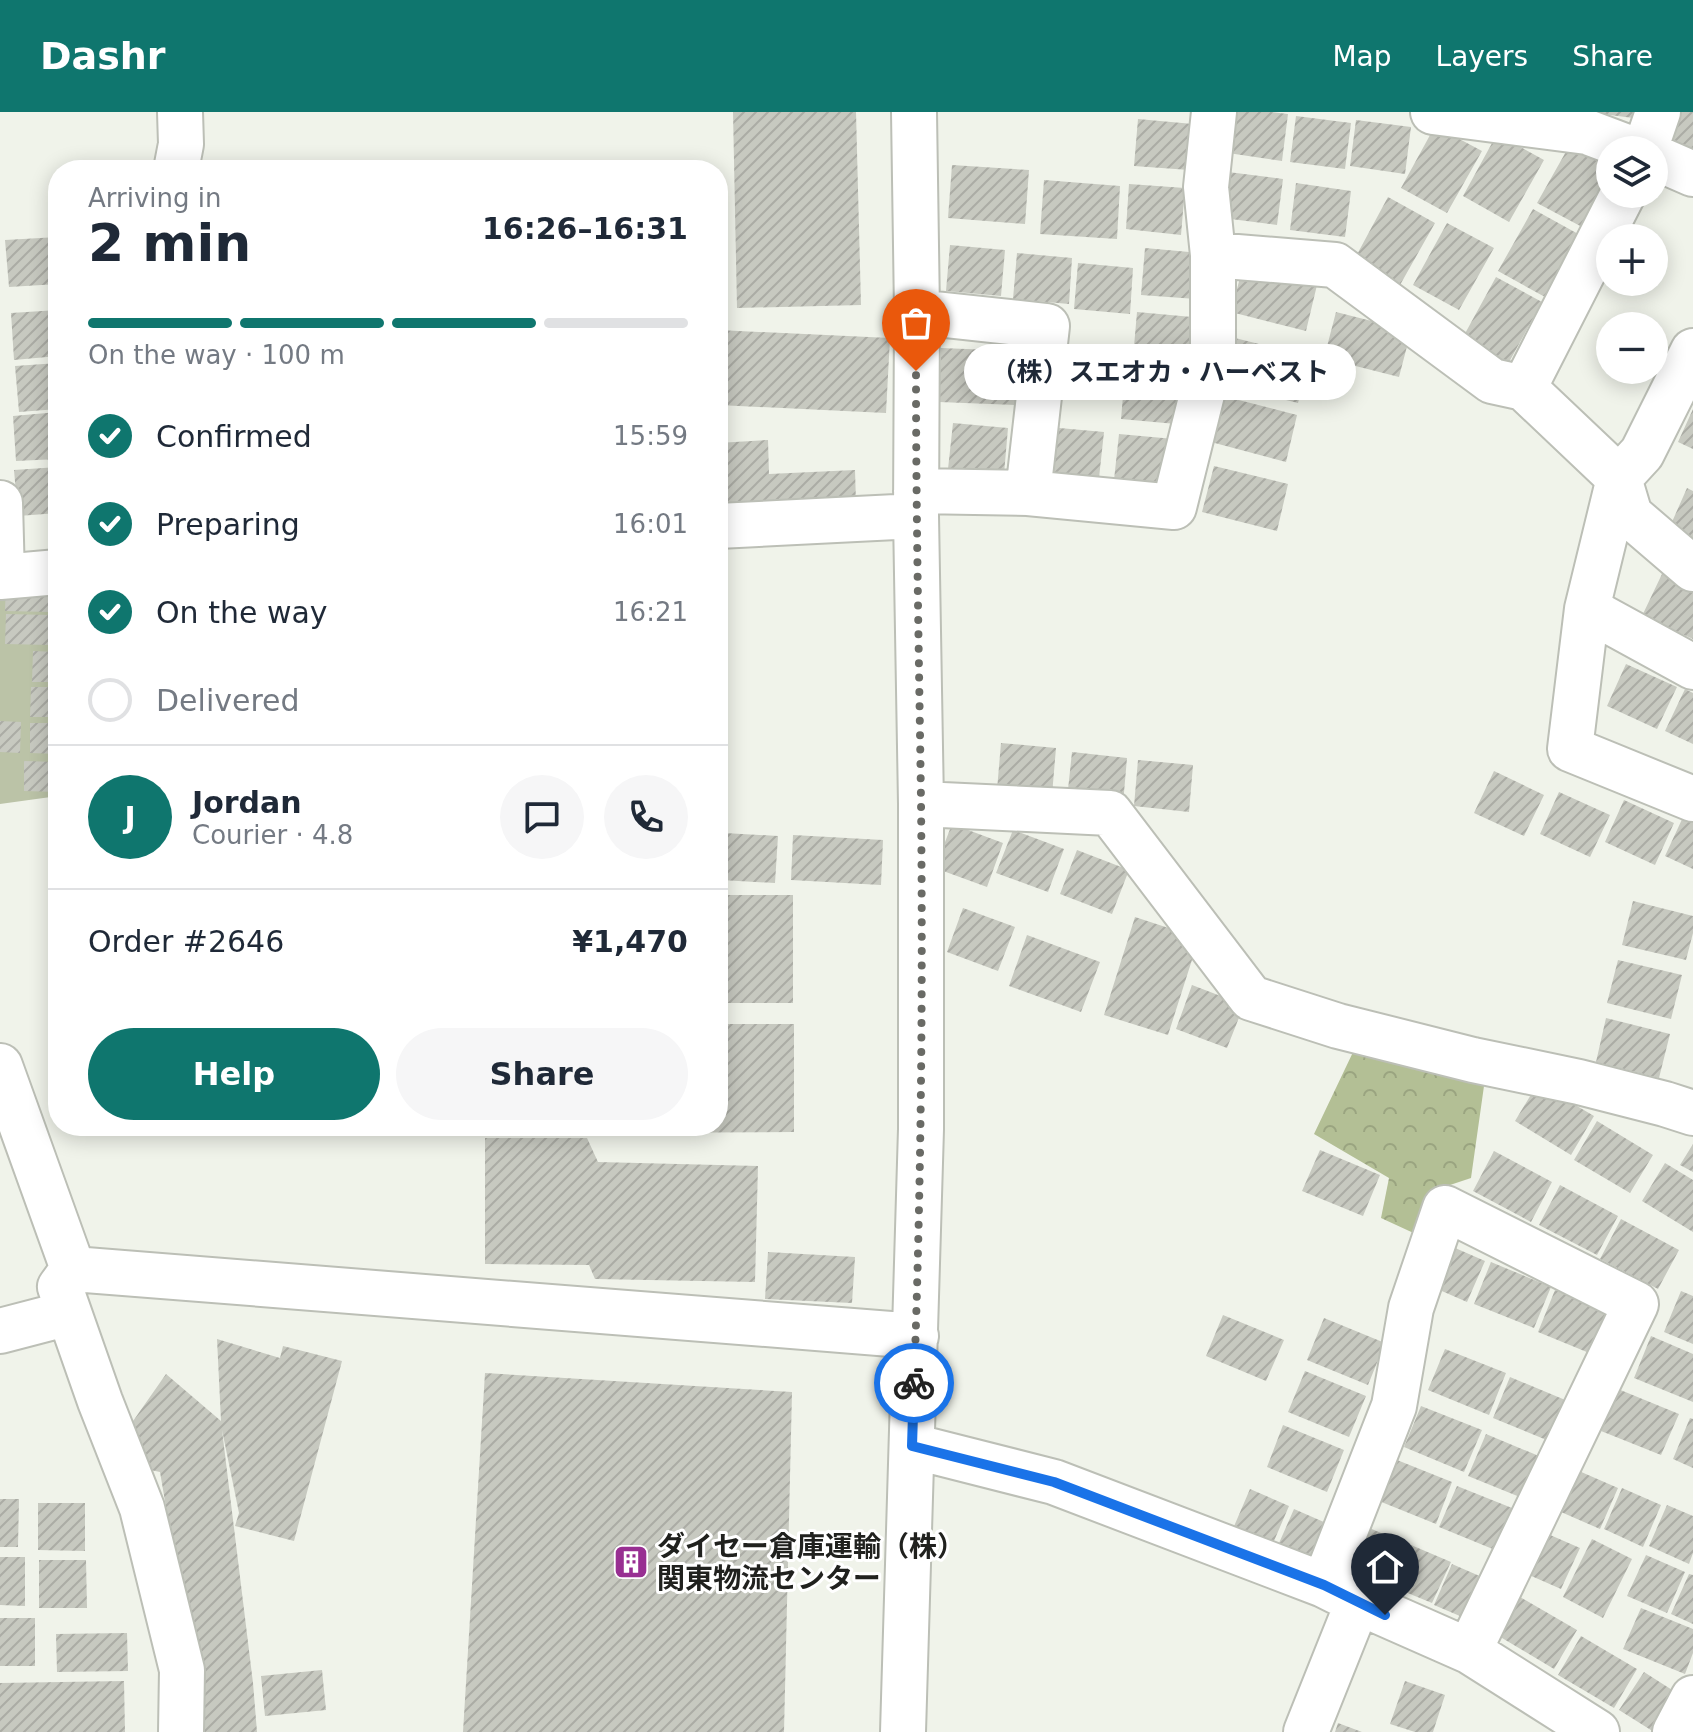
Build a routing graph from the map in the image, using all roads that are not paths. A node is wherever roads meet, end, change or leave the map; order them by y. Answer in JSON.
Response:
{"nodes":[{"id":1,"x":180,"y":112,"type":"edge"},
{"id":2,"x":914,"y":112,"type":"edge"},
{"id":3,"x":1214,"y":112,"type":"edge"},
{"id":4,"x":1433,"y":112,"type":"edge"},
{"id":5,"x":1658,"y":112,"type":"edge"},
{"id":6,"x":1598,"y":136,"type":"edge"},
{"id":7,"x":1650,"y":136,"type":"edge"},
{"id":8,"x":178,"y":160,"type":"edge"},
{"id":9,"x":1668,"y":163,"type":"edge"},
{"id":10,"x":1693,"y":174,"type":"edge"},
{"id":11,"x":1616,"y":208,"type":"edge"},
{"id":12,"x":1213,"y":255,"type":"junction"},
{"id":13,"x":917,"y":312,"type":"junction"},
{"id":14,"x":1693,"y":351,"type":"edge"},
{"id":15,"x":1524,"y":388,"type":"junction"},
{"id":16,"x":1619,"y":478,"type":"junction"},
{"id":17,"x":1028,"y":493,"type":"junction"},
{"id":18,"x":0,"y":503,"type":"edge"},
{"id":19,"x":916,"y":504,"type":"junction"},
{"id":20,"x":728,"y":525,"type":"edge"},
{"id":21,"x":1693,"y":569,"type":"edge"},
{"id":22,"x":48,"y":573,"type":"edge"},
{"id":23,"x":1,"y":577,"type":"edge"},
{"id":24,"x":1587,"y":609,"type":"junction"},
{"id":25,"x":1693,"y":667,"type":"edge"},
{"id":26,"x":1693,"y":799,"type":"edge"},
{"id":27,"x":921,"y":804,"type":"junction"},
{"id":28,"x":0,"y":1066,"type":"edge"},
{"id":29,"x":1693,"y":1113,"type":"edge"},
{"id":30,"x":73,"y":1269,"type":"junction"},
{"id":31,"x":69,"y":1313,"type":"junction"},
{"id":32,"x":0,"y":1331,"type":"edge"},
{"id":33,"x":916,"y":1336,"type":"junction"},
{"id":34,"x":912,"y":1446,"type":"junction"},
{"id":35,"x":1341,"y":1594,"type":"junction"},
{"id":36,"x":1469,"y":1651,"type":"junction"},
{"id":37,"x":1693,"y":1698,"type":"edge"},
{"id":38,"x":181,"y":1732,"type":"edge"},
{"id":39,"x":903,"y":1732,"type":"edge"},
{"id":40,"x":1306,"y":1732,"type":"edge"},
{"id":41,"x":1597,"y":1732,"type":"edge"},
{"id":42,"x":1675,"y":1732,"type":"edge"}],
"edges":[{"from":1,"to":8,"type":"street"},
{"from":2,"to":13,"type":"street"},
{"from":3,"to":12,"type":"street"},
{"from":4,"to":6,"type":"street"},
{"from":5,"to":7,"type":"street"},
{"from":9,"to":10,"type":"street"},
{"from":11,"to":15,"type":"street"},
{"from":12,"to":15,"type":"street"},
{"from":12,"to":17,"type":"street"},
{"from":13,"to":17,"type":"street"},
{"from":13,"to":19,"type":"street"},
{"from":14,"to":16,"type":"street"},
{"from":15,"to":16,"type":"street"},
{"from":16,"to":21,"type":"street"},
{"from":16,"to":24,"type":"street"},
{"from":17,"to":19,"type":"street"},
{"from":18,"to":23,"type":"street"},
{"from":19,"to":20,"type":"street"},
{"from":19,"to":27,"type":"street"},
{"from":22,"to":23,"type":"street"},
{"from":24,"to":25,"type":"street"},
{"from":24,"to":26,"type":"street"},
{"from":27,"to":29,"type":"street"},
{"from":27,"to":33,"type":"street"},
{"from":28,"to":30,"type":"street"},
{"from":30,"to":31,"type":"street"},
{"from":30,"to":33,"type":"street"},
{"from":31,"to":32,"type":"street"},
{"from":31,"to":38,"type":"street"},
{"from":33,"to":34,"type":"street"},
{"from":34,"to":35,"type":"street"},
{"from":34,"to":39,"type":"street"},
{"from":35,"to":36,"type":"street"},
{"from":35,"to":36,"type":"street"},
{"from":35,"to":40,"type":"street"},
{"from":36,"to":41,"type":"street"},
{"from":37,"to":42,"type":"street"}]}
